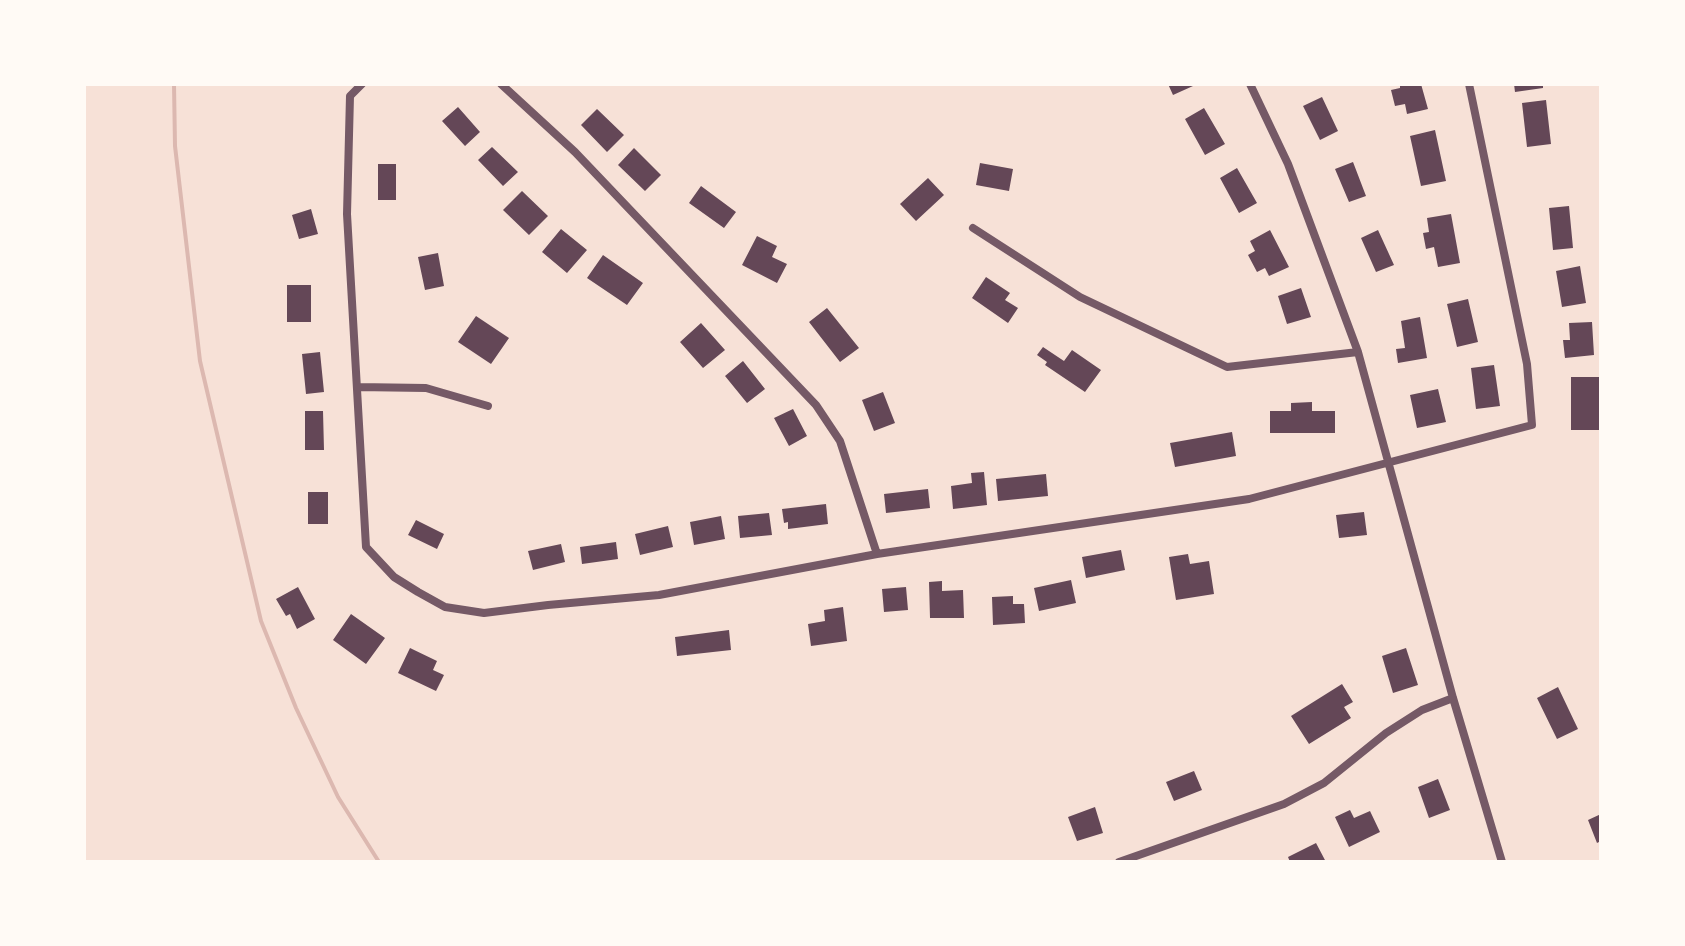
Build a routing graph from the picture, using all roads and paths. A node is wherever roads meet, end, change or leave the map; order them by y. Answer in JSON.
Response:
{"nodes":[{"id":1,"x":362,"y":84,"type":"edge"},
{"id":2,"x":501,"y":84,"type":"edge"},
{"id":3,"x":1250,"y":84,"type":"edge"},
{"id":4,"x":1469,"y":84,"type":"edge"},
{"id":5,"x":973,"y":228,"type":"dead end"},
{"id":6,"x":1358,"y":352,"type":"junction"},
{"id":7,"x":357,"y":387,"type":"junction"},
{"id":8,"x":488,"y":406,"type":"dead end"},
{"id":9,"x":1390,"y":463,"type":"junction"},
{"id":10,"x":877,"y":554,"type":"junction"},
{"id":11,"x":1453,"y":698,"type":"junction"},
{"id":12,"x":1119,"y":862,"type":"edge"},
{"id":13,"x":1502,"y":862,"type":"edge"}],
"edges":[{"from":1,"to":7,"type":"street"},
{"from":2,"to":10,"type":"street"},
{"from":3,"to":6,"type":"street"},
{"from":4,"to":9,"type":"street"},
{"from":5,"to":6,"type":"street"},
{"from":6,"to":9,"type":"street"},
{"from":7,"to":8,"type":"street"},
{"from":7,"to":10,"type":"street"},
{"from":9,"to":10,"type":"street"},
{"from":9,"to":11,"type":"street"},
{"from":11,"to":12,"type":"street"},
{"from":11,"to":13,"type":"street"}]}
